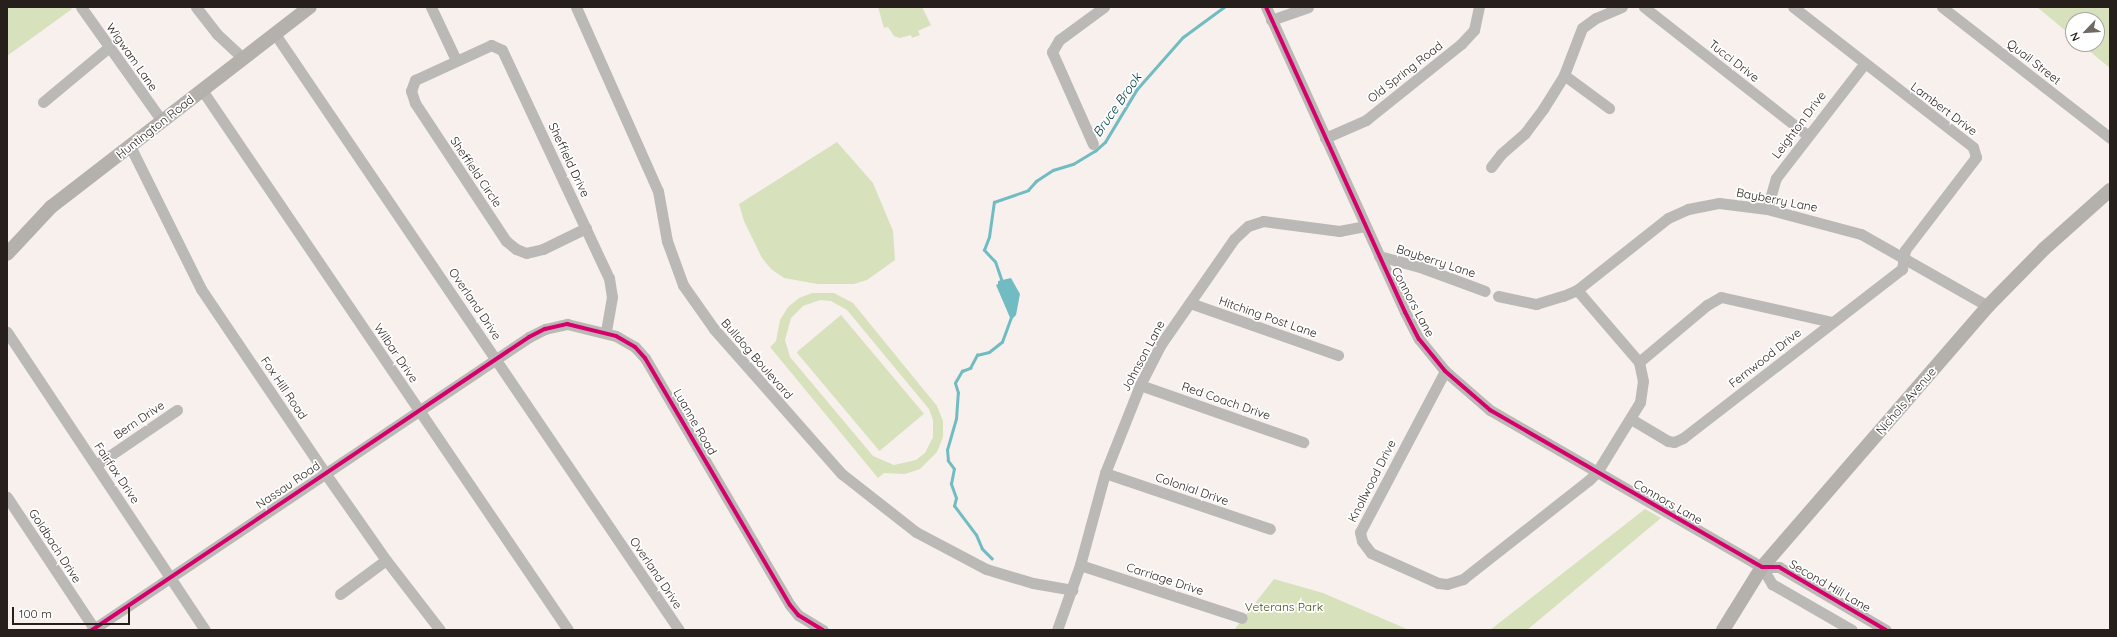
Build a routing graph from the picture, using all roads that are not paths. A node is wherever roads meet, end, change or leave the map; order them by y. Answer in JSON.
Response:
{"nodes":[{"id":1,"x":81,"y":7,"type":"edge"},
{"id":2,"x":196,"y":7,"type":"edge"},
{"id":3,"x":310,"y":7,"type":"edge"},
{"id":4,"x":431,"y":7,"type":"edge"},
{"id":5,"x":576,"y":7,"type":"edge"},
{"id":6,"x":1104,"y":7,"type":"edge"},
{"id":7,"x":1266,"y":7,"type":"edge"},
{"id":8,"x":1308,"y":7,"type":"edge"},
{"id":9,"x":1479,"y":7,"type":"edge"},
{"id":10,"x":1622,"y":7,"type":"edge"},
{"id":11,"x":1644,"y":7,"type":"edge"},
{"id":12,"x":1793,"y":7,"type":"edge"},
{"id":13,"x":1942,"y":7,"type":"edge"},
{"id":14,"x":1271,"y":20,"type":"junction"},
{"id":15,"x":275,"y":34,"type":"junction"},
{"id":16,"x":109,"y":47,"type":"junction"},
{"id":17,"x":243,"y":58,"type":"junction"},
{"id":18,"x":456,"y":60,"type":"junction"},
{"id":19,"x":1864,"y":64,"type":"junction"},
{"id":20,"x":1564,"y":75,"type":"junction"},
{"id":21,"x":202,"y":90,"type":"junction"},
{"id":22,"x":43,"y":102,"type":"dead end"},
{"id":23,"x":1609,"y":108,"type":"dead end"},
{"id":24,"x":162,"y":121,"type":"junction"},
{"id":25,"x":1807,"y":136,"type":"junction"},
{"id":26,"x":1325,"y":138,"type":"junction"},
{"id":27,"x":2110,"y":138,"type":"edge"},
{"id":28,"x":1093,"y":144,"type":"dead end"},
{"id":29,"x":130,"y":146,"type":"junction"},
{"id":30,"x":1491,"y":168,"type":"dead end"},
{"id":31,"x":2110,"y":190,"type":"edge"},
{"id":32,"x":1767,"y":209,"type":"junction"},
{"id":33,"x":1365,"y":226,"type":"junction"},
{"id":34,"x":586,"y":228,"type":"junction"},
{"id":35,"x":7,"y":254,"type":"edge"},
{"id":36,"x":1378,"y":256,"type":"junction"},
{"id":37,"x":1904,"y":258,"type":"junction"},
{"id":38,"x":1576,"y":290,"type":"junction"},
{"id":39,"x":1485,"y":291,"type":"dead end"},
{"id":40,"x":1498,"y":296,"type":"dead end"},
{"id":41,"x":1190,"y":303,"type":"junction"},
{"id":42,"x":1988,"y":306,"type":"junction"},
{"id":43,"x":1832,"y":322,"type":"junction"},
{"id":44,"x":7,"y":332,"type":"edge"},
{"id":45,"x":606,"y":332,"type":"junction"},
{"id":46,"x":1338,"y":355,"type":"dead end"},
{"id":47,"x":496,"y":358,"type":"junction"},
{"id":48,"x":1639,"y":362,"type":"junction"},
{"id":49,"x":1445,"y":371,"type":"junction"},
{"id":50,"x":1140,"y":385,"type":"junction"},
{"id":51,"x":177,"y":410,"type":"dead end"},
{"id":52,"x":419,"y":410,"type":"junction"},
{"id":53,"x":1631,"y":419,"type":"junction"},
{"id":54,"x":1303,"y":442,"type":"dead end"},
{"id":55,"x":96,"y":465,"type":"junction"},
{"id":56,"x":1597,"y":472,"type":"junction"},
{"id":57,"x":325,"y":473,"type":"junction"},
{"id":58,"x":1105,"y":473,"type":"junction"},
{"id":59,"x":7,"y":497,"type":"edge"},
{"id":60,"x":1270,"y":529,"type":"dead end"},
{"id":61,"x":386,"y":560,"type":"junction"},
{"id":62,"x":1080,"y":565,"type":"junction"},
{"id":63,"x":1762,"y":567,"type":"junction"},
{"id":64,"x":170,"y":577,"type":"junction"},
{"id":65,"x":1072,"y":590,"type":"junction"},
{"id":66,"x":340,"y":594,"type":"dead end"},
{"id":67,"x":1846,"y":606,"type":"junction"},
{"id":68,"x":1242,"y":618,"type":"dead end"},
{"id":69,"x":1836,"y":621,"type":"junction"},
{"id":70,"x":94,"y":630,"type":"edge"},
{"id":71,"x":205,"y":630,"type":"edge"},
{"id":72,"x":440,"y":630,"type":"edge"},
{"id":73,"x":568,"y":630,"type":"edge"},
{"id":74,"x":679,"y":630,"type":"edge"},
{"id":75,"x":823,"y":630,"type":"edge"},
{"id":76,"x":1057,"y":630,"type":"edge"},
{"id":77,"x":1723,"y":630,"type":"edge"},
{"id":78,"x":1852,"y":630,"type":"edge"},
{"id":79,"x":1886,"y":630,"type":"edge"}],
"edges":[{"from":1,"to":16,"type":"street","name":"Wigwam Lane"},
{"from":2,"to":17,"type":"street"},
{"from":3,"to":15,"type":"main road","name":"Huntington Road"},
{"from":4,"to":18,"type":"street"},
{"from":5,"to":65,"type":"street","name":"Bulldog Boulevard"},
{"from":6,"to":28,"type":"street"},
{"from":7,"to":14,"type":"street","name":"Connors Lane"},
{"from":8,"to":14,"type":"street"},
{"from":9,"to":26,"type":"street","name":"Old Spring Road"},
{"from":10,"to":20,"type":"street"},
{"from":11,"to":25,"type":"street","name":"Tucci Drive"},
{"from":12,"to":19,"type":"street","name":"Lambert Drive"},
{"from":13,"to":27,"type":"street","name":"Quail Street"},
{"from":14,"to":26,"type":"street","name":"Connors Lane"},
{"from":15,"to":17,"type":"main road","name":"Huntington Road"},
{"from":15,"to":47,"type":"street","name":"Overland Drive"},
{"from":16,"to":22,"type":"street"},
{"from":16,"to":24,"type":"street","name":"Wigwam Lane"},
{"from":17,"to":21,"type":"main road","name":"Huntington Road"},
{"from":18,"to":34,"type":"street","name":"Sheffield Drive"},
{"from":18,"to":34,"type":"street","name":"Sheffield Circle"},
{"from":19,"to":25,"type":"street","name":"Leighton Drive"},
{"from":19,"to":37,"type":"street","name":"Lambert Drive"},
{"from":20,"to":23,"type":"street"},
{"from":20,"to":30,"type":"street"},
{"from":21,"to":24,"type":"main road","name":"Huntington Road"},
{"from":21,"to":52,"type":"street","name":"Wilbar Drive"},
{"from":24,"to":29,"type":"main road","name":"Huntington Road"},
{"from":25,"to":32,"type":"street","name":"Leighton Drive"},
{"from":26,"to":33,"type":"street","name":"Connors Lane"},
{"from":29,"to":35,"type":"main road","name":"Huntington Road"},
{"from":29,"to":57,"type":"street","name":"Fox Hill Road"},
{"from":31,"to":42,"type":"main road","name":"Nichols Avenue"},
{"from":32,"to":37,"type":"street","name":"Bayberry Lane"},
{"from":32,"to":38,"type":"street","name":"Bayberry Lane"},
{"from":33,"to":36,"type":"street","name":"Connors Lane"},
{"from":33,"to":41,"type":"street","name":"Johnson Lane"},
{"from":34,"to":45,"type":"street","name":"Sheffield Drive"},
{"from":36,"to":39,"type":"street","name":"Bayberry Lane"},
{"from":36,"to":49,"type":"street","name":"Connors Lane"},
{"from":37,"to":42,"type":"street","name":"Bayberry Lane"},
{"from":37,"to":43,"type":"street","name":"Fernwood Drive"},
{"from":38,"to":40,"type":"street","name":"Bayberry Lane"},
{"from":38,"to":48,"type":"street"},
{"from":41,"to":46,"type":"street","name":"Hitching Post Lane"},
{"from":41,"to":50,"type":"street","name":"Johnson Lane"},
{"from":42,"to":63,"type":"main road","name":"Nichols Avenue"},
{"from":43,"to":48,"type":"street"},
{"from":43,"to":53,"type":"street","name":"Fernwood Drive"},
{"from":44,"to":55,"type":"street","name":"Fairfax Drive"},
{"from":45,"to":47,"type":"street","name":"Luanne Road"},
{"from":45,"to":75,"type":"street","name":"Luanne Road"},
{"from":47,"to":52,"type":"street","name":"Nassau Road"},
{"from":47,"to":74,"type":"street","name":"Overland Drive"},
{"from":48,"to":53,"type":"street"},
{"from":49,"to":56,"type":"street","name":"Connors Lane"},
{"from":49,"to":56,"type":"street","name":"Knollwood Drive"},
{"from":50,"to":54,"type":"street","name":"Red Coach Drive"},
{"from":50,"to":58,"type":"street","name":"Johnson Lane"},
{"from":51,"to":55,"type":"street","name":"Bern Drive"},
{"from":52,"to":57,"type":"street","name":"Nassau Road"},
{"from":52,"to":73,"type":"street","name":"Wilbar Drive"},
{"from":53,"to":56,"type":"street"},
{"from":55,"to":64,"type":"street","name":"Fairfax Drive"},
{"from":56,"to":63,"type":"street","name":"Connors Lane"},
{"from":57,"to":61,"type":"street","name":"Fox Hill Road"},
{"from":57,"to":64,"type":"street","name":"Nassau Road"},
{"from":58,"to":60,"type":"street","name":"Colonial Drive"},
{"from":58,"to":62,"type":"street","name":"Johnson Lane"},
{"from":59,"to":70,"type":"street","name":"Goldbach Drive"},
{"from":61,"to":66,"type":"street"},
{"from":61,"to":72,"type":"street","name":"Fox Hill Road"},
{"from":62,"to":65,"type":"street","name":"Johnson Lane"},
{"from":62,"to":68,"type":"street","name":"Carriage Drive"},
{"from":63,"to":67,"type":"street","name":"Second Hill Lane"},
{"from":63,"to":69,"type":"street"},
{"from":63,"to":77,"type":"main road","name":"Nichols Avenue"},
{"from":64,"to":70,"type":"street","name":"Nassau Road"},
{"from":64,"to":71,"type":"street","name":"Fairfax Drive"},
{"from":65,"to":76,"type":"street","name":"Johnson Lane"},
{"from":67,"to":69,"type":"street","name":"Second Hill Lane"},
{"from":67,"to":79,"type":"street","name":"Second Hill Lane"},
{"from":69,"to":78,"type":"street"}]}
